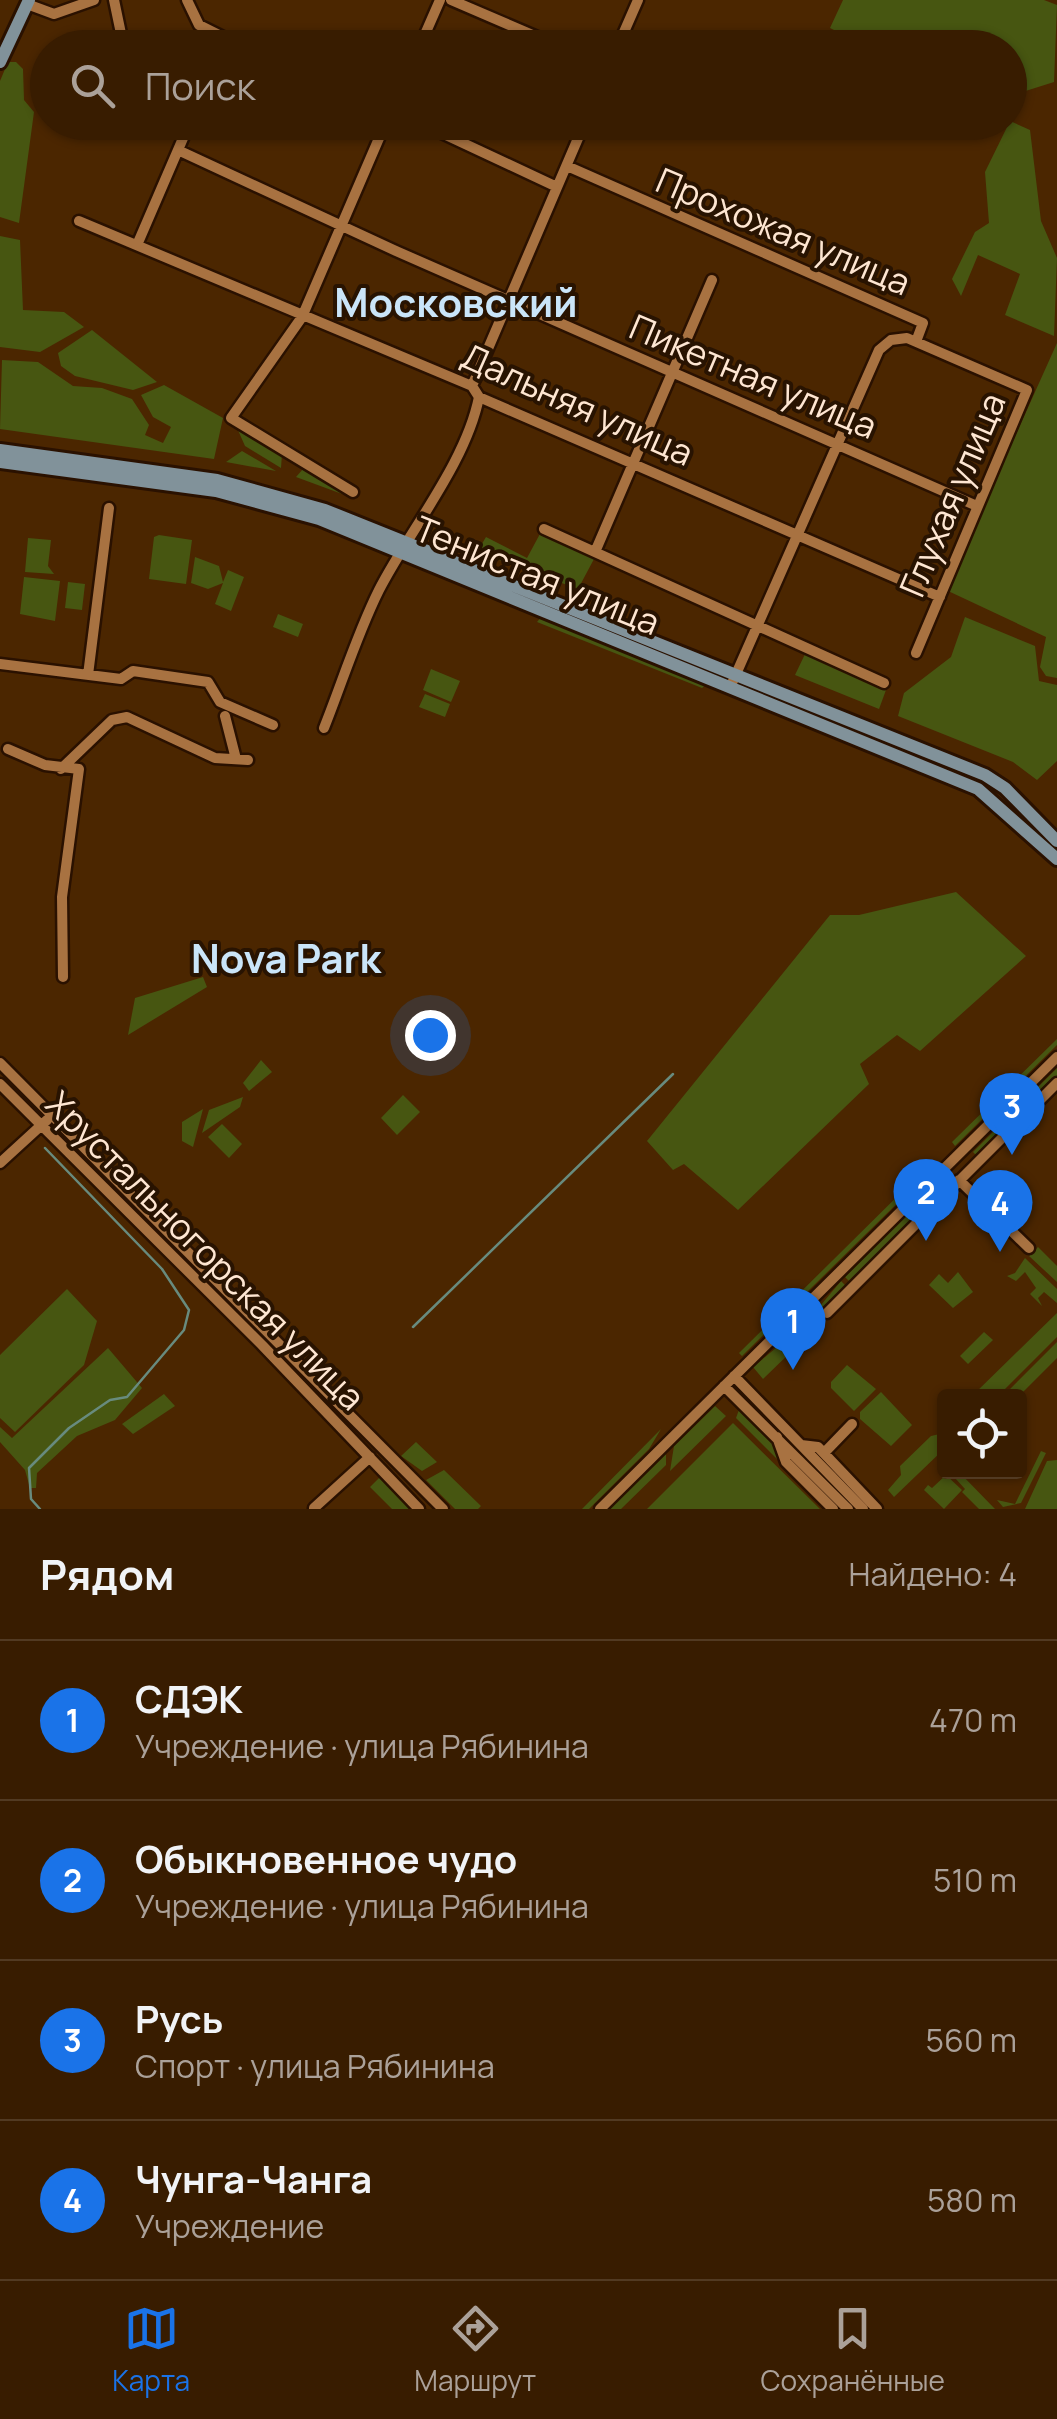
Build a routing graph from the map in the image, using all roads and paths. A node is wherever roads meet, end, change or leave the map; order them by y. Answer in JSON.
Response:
{"nodes":[{"id":1,"x":94,"y":0,"type":"edge"},
{"id":2,"x":114,"y":0,"type":"edge"},
{"id":3,"x":187,"y":0,"type":"edge"},
{"id":4,"x":440,"y":0,"type":"edge"},
{"id":5,"x":450,"y":0,"type":"edge"},
{"id":6,"x":638,"y":0,"type":"edge"},
{"id":7,"x":28,"y":2,"type":"edge"},
{"id":8,"x":120,"y":30,"type":"edge"},
{"id":9,"x":204,"y":30,"type":"edge"},
{"id":10,"x":427,"y":30,"type":"edge"},
{"id":11,"x":521,"y":30,"type":"edge"},
{"id":12,"x":625,"y":30,"type":"edge"},
{"id":13,"x":0,"y":62,"type":"edge"},
{"id":14,"x":184,"y":140,"type":"edge"},
{"id":15,"x":378,"y":140,"type":"edge"},
{"id":16,"x":456,"y":140,"type":"edge"},
{"id":17,"x":578,"y":140,"type":"edge"},
{"id":18,"x":180,"y":151,"type":"junction"},
{"id":19,"x":567,"y":166,"type":"junction"},
{"id":20,"x":557,"y":187,"type":"junction"},
{"id":21,"x":79,"y":221,"type":"dead end"},
{"id":22,"x":342,"y":226,"type":"junction"},
{"id":23,"x":137,"y":245,"type":"junction"},
{"id":24,"x":712,"y":280,"type":"dead end"},
{"id":25,"x":508,"y":300,"type":"junction"},
{"id":26,"x":302,"y":316,"type":"junction"},
{"id":27,"x":917,"y":339,"type":"junction"},
{"id":28,"x":674,"y":374,"type":"junction"},
{"id":29,"x":472,"y":386,"type":"junction"},
{"id":30,"x":480,"y":397,"type":"junction"},
{"id":31,"x":835,"y":443,"type":"junction"},
{"id":32,"x":0,"y":450,"type":"edge"},
{"id":33,"x":0,"y":462,"type":"edge"},
{"id":34,"x":634,"y":462,"type":"junction"},
{"id":35,"x":353,"y":492,"type":"dead end"},
{"id":36,"x":977,"y":506,"type":"junction"},
{"id":37,"x":109,"y":508,"type":"dead end"},
{"id":38,"x":544,"y":529,"type":"dead end"},
{"id":39,"x":798,"y":532,"type":"junction"},
{"id":40,"x":403,"y":547,"type":"junction"},
{"id":41,"x":595,"y":552,"type":"junction"},
{"id":42,"x":940,"y":597,"type":"junction"},
{"id":43,"x":757,"y":623,"type":"junction"},
{"id":44,"x":916,"y":653,"type":"dead end"},
{"id":45,"x":0,"y":664,"type":"edge"},
{"id":46,"x":88,"y":675,"type":"junction"},
{"id":47,"x":733,"y":682,"type":"junction"},
{"id":48,"x":884,"y":683,"type":"dead end"},
{"id":49,"x":225,"y":716,"type":"dead end"},
{"id":50,"x":273,"y":726,"type":"dead end"},
{"id":51,"x":324,"y":728,"type":"dead end"},
{"id":52,"x":8,"y":750,"type":"dead end"},
{"id":53,"x":60,"y":769,"type":"junction"},
{"id":54,"x":1057,"y":841,"type":"edge"},
{"id":55,"x":1057,"y":859,"type":"edge"},
{"id":56,"x":63,"y":977,"type":"dead end"},
{"id":57,"x":1057,"y":1057,"type":"edge"},
{"id":58,"x":0,"y":1064,"type":"edge"},
{"id":59,"x":1057,"y":1083,"type":"edge"},
{"id":60,"x":0,"y":1084,"type":"edge"},
{"id":61,"x":52,"y":1114,"type":"junction"},
{"id":62,"x":42,"y":1124,"type":"junction"},
{"id":63,"x":0,"y":1164,"type":"edge"},
{"id":64,"x":959,"y":1180,"type":"junction"},
{"id":65,"x":1029,"y":1248,"type":"dead end"},
{"id":66,"x":196,"y":1260,"type":"junction"},
{"id":67,"x":187,"y":1270,"type":"junction"},
{"id":68,"x":837,"y":1273,"type":"junction"},
{"id":69,"x":852,"y":1288,"type":"junction"},
{"id":70,"x":238,"y":1312,"type":"junction"},
{"id":71,"x":827,"y":1313,"type":"dead end"},
{"id":72,"x":734,"y":1376,"type":"junction"},
{"id":73,"x":724,"y":1386,"type":"junction"},
{"id":74,"x":852,"y":1424,"type":"dead end"},
{"id":75,"x":777,"y":1436,"type":"junction"},
{"id":76,"x":801,"y":1445,"type":"junction"},
{"id":77,"x":824,"y":1453,"type":"junction"},
{"id":78,"x":370,"y":1458,"type":"junction"},
{"id":79,"x":314,"y":1508,"type":"edge"},
{"id":80,"x":419,"y":1509,"type":"edge"},
{"id":81,"x":443,"y":1509,"type":"edge"},
{"id":82,"x":600,"y":1509,"type":"edge"},
{"id":83,"x":833,"y":1509,"type":"edge"},
{"id":84,"x":848,"y":1509,"type":"edge"},
{"id":85,"x":863,"y":1509,"type":"edge"},
{"id":86,"x":877,"y":1509,"type":"edge"}],
"edges":[{"from":1,"to":7,"type":"street"},
{"from":2,"to":8,"type":"street"},
{"from":3,"to":9,"type":"street"},
{"from":4,"to":10,"type":"street"},
{"from":5,"to":11,"type":"street"},
{"from":6,"to":12,"type":"street"},
{"from":7,"to":13,"type":"main road"},
{"from":14,"to":18,"type":"street"},
{"from":15,"to":22,"type":"street"},
{"from":16,"to":20,"type":"street"},
{"from":17,"to":19,"type":"street"},
{"from":18,"to":22,"type":"street","name":"Пикетная улица"},
{"from":18,"to":23,"type":"street"},
{"from":19,"to":20,"type":"street"},
{"from":19,"to":27,"type":"street","name":"Прохожая улица"},
{"from":20,"to":25,"type":"street"},
{"from":21,"to":23,"type":"street","name":"Дальняя улица"},
{"from":22,"to":25,"type":"street","name":"Пикетная улица"},
{"from":22,"to":26,"type":"street"},
{"from":23,"to":26,"type":"street","name":"Дальняя улица"},
{"from":24,"to":28,"type":"street"},
{"from":25,"to":28,"type":"street","name":"Пикетная улица"},
{"from":25,"to":29,"type":"street"},
{"from":26,"to":29,"type":"street","name":"Дальняя улица"},
{"from":26,"to":35,"type":"street"},
{"from":27,"to":31,"type":"street"},
{"from":27,"to":36,"type":"street","name":"Глухая улица"},
{"from":28,"to":31,"type":"street","name":"Пикетная улица"},
{"from":28,"to":34,"type":"street"},
{"from":29,"to":30,"type":"street","name":"Дальняя улица"},
{"from":30,"to":34,"type":"street","name":"Дальняя улица"},
{"from":30,"to":40,"type":"street"},
{"from":31,"to":36,"type":"street","name":"Пикетная улица"},
{"from":31,"to":39,"type":"street"},
{"from":32,"to":40,"type":"main road","name":"Тенистая улица"},
{"from":33,"to":40,"type":"main road","name":"Тенистая улица"},
{"from":34,"to":39,"type":"street","name":"Дальняя улица"},
{"from":34,"to":41,"type":"street"},
{"from":36,"to":42,"type":"street","name":"Глухая улица"},
{"from":37,"to":46,"type":"street"},
{"from":38,"to":41,"type":"street"},
{"from":39,"to":42,"type":"street","name":"Дальняя улица"},
{"from":39,"to":43,"type":"street"},
{"from":40,"to":47,"type":"main road","name":"Тенистая улица"},
{"from":40,"to":51,"type":"street"},
{"from":41,"to":43,"type":"street"},
{"from":42,"to":44,"type":"street","name":"Глухая улица"},
{"from":43,"to":47,"type":"street"},
{"from":43,"to":48,"type":"street"},
{"from":45,"to":46,"type":"street"},
{"from":46,"to":50,"type":"street"},
{"from":47,"to":54,"type":"main road","name":"Тенистая улица"},
{"from":47,"to":55,"type":"main road","name":"Тенистая улица"},
{"from":49,"to":53,"type":"street"},
{"from":52,"to":53,"type":"street"},
{"from":53,"to":56,"type":"street"},
{"from":57,"to":68,"type":"street"},
{"from":58,"to":61,"type":"street","name":"Хрустальногорская улица"},
{"from":59,"to":64,"type":"street"},
{"from":60,"to":62,"type":"street","name":"Хрустальногорская улица"},
{"from":61,"to":62,"type":"street"},
{"from":61,"to":66,"type":"street","name":"Хрустальногорская улица"},
{"from":62,"to":63,"type":"street"},
{"from":62,"to":67,"type":"street","name":"Хрустальногорская улица"},
{"from":64,"to":65,"type":"street"},
{"from":64,"to":69,"type":"street"},
{"from":66,"to":67,"type":"street"},
{"from":66,"to":70,"type":"street","name":"Хрустальногорская улица"},
{"from":67,"to":70,"type":"street","name":"Хрустальногорская улица"},
{"from":68,"to":69,"type":"street"},
{"from":68,"to":72,"type":"street"},
{"from":69,"to":71,"type":"street"},
{"from":70,"to":78,"type":"street","name":"Хрустальногорская улица"},
{"from":70,"to":81,"type":"street","name":"Хрустальногорская улица"},
{"from":72,"to":73,"type":"street"},
{"from":72,"to":76,"type":"street"},
{"from":73,"to":75,"type":"street"},
{"from":73,"to":82,"type":"street"},
{"from":74,"to":77,"type":"street"},
{"from":75,"to":83,"type":"street"},
{"from":75,"to":84,"type":"street"},
{"from":76,"to":77,"type":"street"},
{"from":76,"to":85,"type":"street"},
{"from":77,"to":86,"type":"street"},
{"from":78,"to":79,"type":"street"},
{"from":78,"to":80,"type":"street","name":"Хрустальногорская улица"}]}
